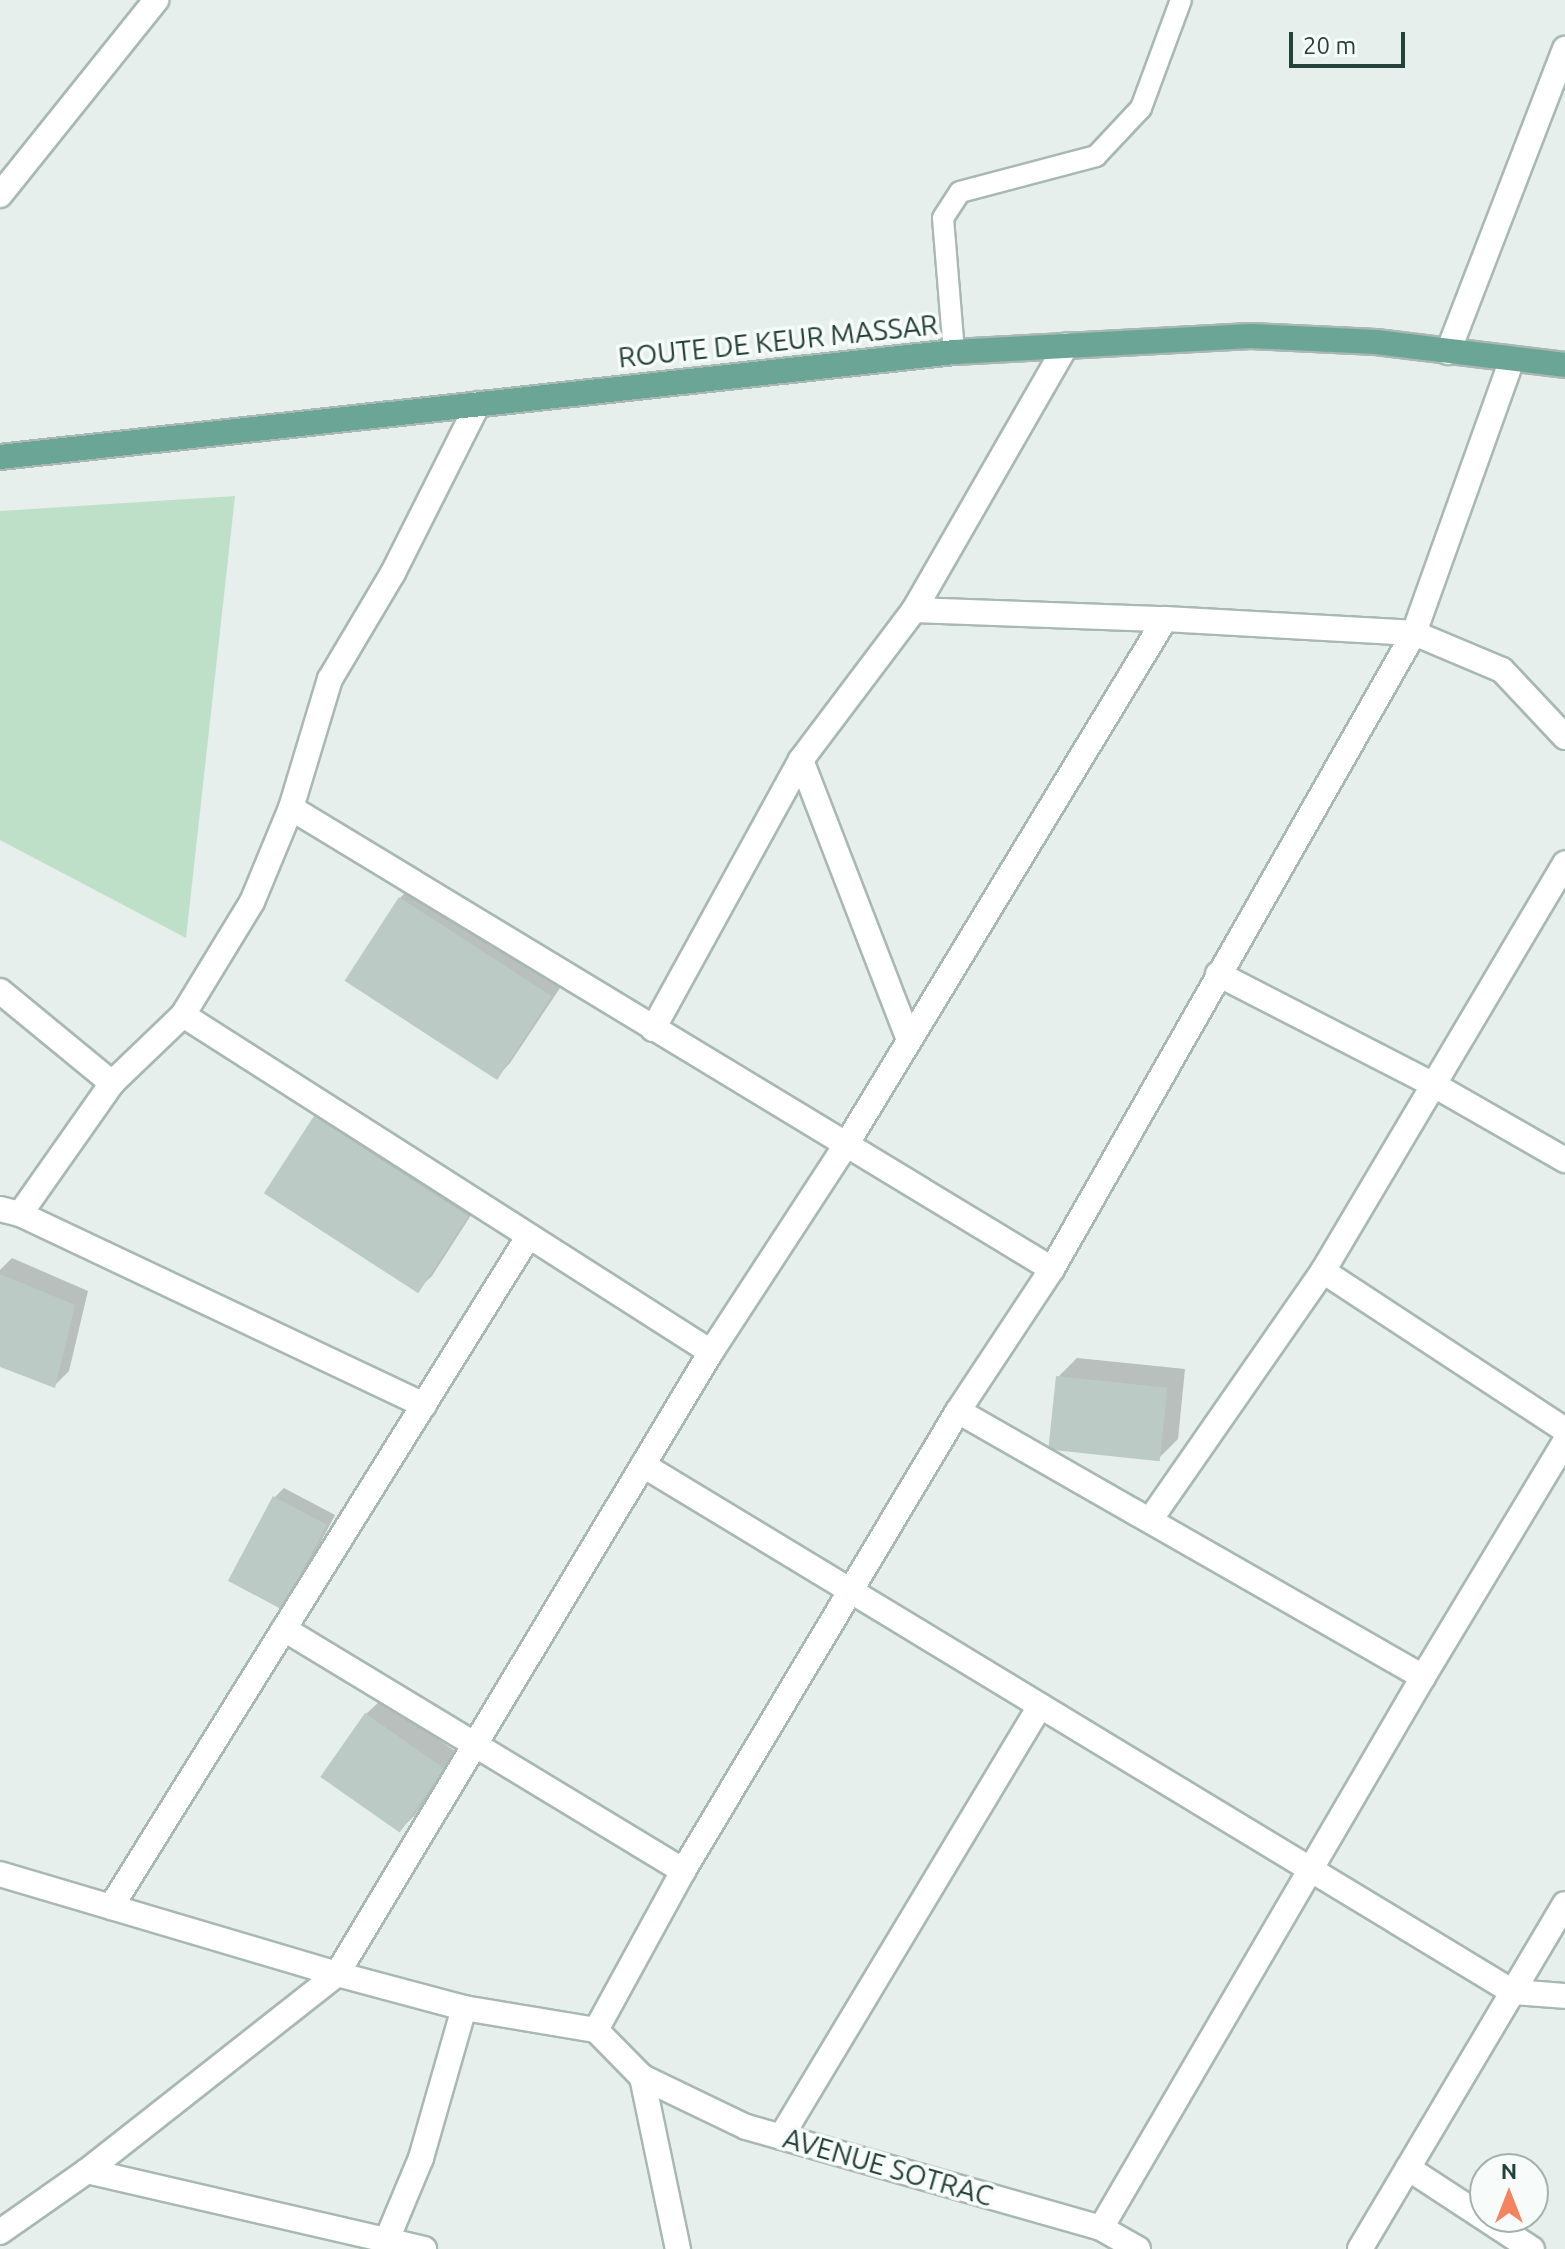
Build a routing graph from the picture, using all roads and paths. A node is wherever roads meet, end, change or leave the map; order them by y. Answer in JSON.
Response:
{"nodes":[{"id":1,"x":156,"y":0,"type":"edge"},
{"id":2,"x":1181,"y":0,"type":"edge"},
{"id":3,"x":1565,"y":49,"type":"edge"},
{"id":4,"x":0,"y":195,"type":"edge"},
{"id":5,"x":1066,"y":346,"type":"junction"},
{"id":6,"x":954,"y":352,"type":"junction"},
{"id":7,"x":1448,"y":352,"type":"junction"},
{"id":8,"x":1512,"y":360,"type":"junction"},
{"id":9,"x":1565,"y":365,"type":"edge"},
{"id":10,"x":478,"y":404,"type":"junction"},
{"id":11,"x":0,"y":457,"type":"edge"},
{"id":12,"x":914,"y":610,"type":"junction"},
{"id":13,"x":1165,"y":619,"type":"junction"},
{"id":14,"x":1414,"y":633,"type":"junction"},
{"id":15,"x":1565,"y":737,"type":"edge"},
{"id":16,"x":801,"y":760,"type":"junction"},
{"id":17,"x":291,"y":808,"type":"junction"},
{"id":18,"x":1565,"y":863,"type":"edge"},
{"id":19,"x":1218,"y":974,"type":"junction"},
{"id":20,"x":0,"y":991,"type":"edge"},
{"id":21,"x":183,"y":1015,"type":"junction"},
{"id":22,"x":653,"y":1029,"type":"junction"},
{"id":23,"x":908,"y":1038,"type":"junction"},
{"id":24,"x":112,"y":1083,"type":"junction"},
{"id":25,"x":1434,"y":1085,"type":"junction"},
{"id":26,"x":846,"y":1145,"type":"junction"},
{"id":27,"x":1565,"y":1160,"type":"edge"},
{"id":28,"x":10,"y":1211,"type":"edge"},
{"id":29,"x":528,"y":1237,"type":"junction"},
{"id":30,"x":1052,"y":1269,"type":"junction"},
{"id":31,"x":1323,"y":1271,"type":"junction"},
{"id":32,"x":711,"y":1352,"type":"junction"},
{"id":33,"x":424,"y":1405,"type":"junction"},
{"id":34,"x":958,"y":1411,"type":"junction"},
{"id":35,"x":1565,"y":1430,"type":"edge"},
{"id":36,"x":1565,"y":1442,"type":"edge"},
{"id":37,"x":643,"y":1465,"type":"junction"},
{"id":38,"x":1150,"y":1520,"type":"junction"},
{"id":39,"x":853,"y":1592,"type":"junction"},
{"id":40,"x":284,"y":1629,"type":"junction"},
{"id":41,"x":1423,"y":1677,"type":"junction"},
{"id":42,"x":1040,"y":1706,"type":"junction"},
{"id":43,"x":475,"y":1745,"type":"junction"},
{"id":44,"x":1311,"y":1870,"type":"junction"},
{"id":45,"x":683,"y":1871,"type":"junction"},
{"id":46,"x":0,"y":1874,"type":"edge"},
{"id":47,"x":1565,"y":1904,"type":"edge"},
{"id":48,"x":111,"y":1907,"type":"junction"},
{"id":49,"x":337,"y":1974,"type":"junction"},
{"id":50,"x":1513,"y":1992,"type":"junction"},
{"id":51,"x":1565,"y":1996,"type":"edge"},
{"id":52,"x":464,"y":2008,"type":"junction"},
{"id":53,"x":596,"y":2030,"type":"junction"},
{"id":54,"x":642,"y":2077,"type":"junction"},
{"id":55,"x":781,"y":2137,"type":"junction"},
{"id":56,"x":1408,"y":2168,"type":"junction"},
{"id":57,"x":87,"y":2171,"type":"junction"},
{"id":58,"x":1101,"y":2228,"type":"junction"},
{"id":59,"x":0,"y":2232,"type":"edge"},
{"id":60,"x":384,"y":2244,"type":"edge"},
{"id":61,"x":424,"y":2249,"type":"edge"},
{"id":62,"x":678,"y":2249,"type":"edge"},
{"id":63,"x":1138,"y":2249,"type":"edge"},
{"id":64,"x":1360,"y":2249,"type":"edge"},
{"id":65,"x":1532,"y":2249,"type":"edge"}],
"edges":[{"from":1,"to":4,"type":"street"},
{"from":2,"to":6,"type":"lane"},
{"from":3,"to":7,"type":"street"},
{"from":5,"to":6,"type":"main road","name":"ROUTE DE KEUR MASSAR"},
{"from":5,"to":7,"type":"main road","name":"ROUTE DE KEUR MASSAR"},
{"from":5,"to":12,"type":"street"},
{"from":6,"to":10,"type":"main road","name":"ROUTE DE KEUR MASSAR"},
{"from":7,"to":8,"type":"main road","name":"ROUTE DE KEUR MASSAR"},
{"from":8,"to":9,"type":"main road","name":"ROUTE DE KEUR MASSAR"},
{"from":8,"to":14,"type":"street"},
{"from":10,"to":11,"type":"main road","name":"ROUTE DE KEUR MASSAR"},
{"from":10,"to":17,"type":"street"},
{"from":12,"to":13,"type":"street"},
{"from":12,"to":16,"type":"street"},
{"from":13,"to":14,"type":"street"},
{"from":13,"to":23,"type":"street"},
{"from":14,"to":15,"type":"street"},
{"from":14,"to":19,"type":"street"},
{"from":16,"to":22,"type":"street"},
{"from":16,"to":23,"type":"street"},
{"from":17,"to":21,"type":"street"},
{"from":17,"to":22,"type":"street"},
{"from":18,"to":25,"type":"street"},
{"from":19,"to":25,"type":"street"},
{"from":19,"to":30,"type":"street"},
{"from":20,"to":24,"type":"street"},
{"from":21,"to":24,"type":"street"},
{"from":21,"to":29,"type":"street"},
{"from":22,"to":26,"type":"street"},
{"from":23,"to":26,"type":"street"},
{"from":24,"to":28,"type":"street"},
{"from":25,"to":27,"type":"street"},
{"from":25,"to":31,"type":"street"},
{"from":26,"to":30,"type":"street"},
{"from":26,"to":32,"type":"street"},
{"from":28,"to":33,"type":"street"},
{"from":29,"to":32,"type":"street"},
{"from":29,"to":33,"type":"street"},
{"from":30,"to":34,"type":"street"},
{"from":31,"to":35,"type":"street"},
{"from":31,"to":38,"type":"street"},
{"from":32,"to":37,"type":"street"},
{"from":33,"to":40,"type":"street"},
{"from":34,"to":38,"type":"street"},
{"from":34,"to":39,"type":"street"},
{"from":36,"to":41,"type":"street"},
{"from":37,"to":39,"type":"street"},
{"from":37,"to":43,"type":"street"},
{"from":38,"to":41,"type":"street"},
{"from":39,"to":42,"type":"street"},
{"from":39,"to":45,"type":"street"},
{"from":40,"to":43,"type":"street"},
{"from":40,"to":48,"type":"street"},
{"from":41,"to":44,"type":"street"},
{"from":42,"to":44,"type":"street"},
{"from":42,"to":55,"type":"street"},
{"from":43,"to":45,"type":"street"},
{"from":43,"to":49,"type":"street"},
{"from":44,"to":50,"type":"street"},
{"from":44,"to":58,"type":"street"},
{"from":45,"to":53,"type":"street"},
{"from":46,"to":48,"type":"street"},
{"from":47,"to":50,"type":"street"},
{"from":48,"to":49,"type":"street"},
{"from":49,"to":52,"type":"street"},
{"from":49,"to":57,"type":"street"},
{"from":50,"to":51,"type":"street"},
{"from":50,"to":56,"type":"street"},
{"from":52,"to":53,"type":"street"},
{"from":52,"to":60,"type":"street"},
{"from":53,"to":54,"type":"street"},
{"from":54,"to":55,"type":"street","name":"AVENUE SOTRAC"},
{"from":54,"to":62,"type":"street"},
{"from":55,"to":58,"type":"street","name":"AVENUE SOTRAC"},
{"from":56,"to":64,"type":"street"},
{"from":56,"to":65,"type":"street"},
{"from":57,"to":59,"type":"street"},
{"from":57,"to":60,"type":"street"},
{"from":58,"to":63,"type":"street","name":"AVENUE SOTRAC"},
{"from":60,"to":61,"type":"street"}]}
